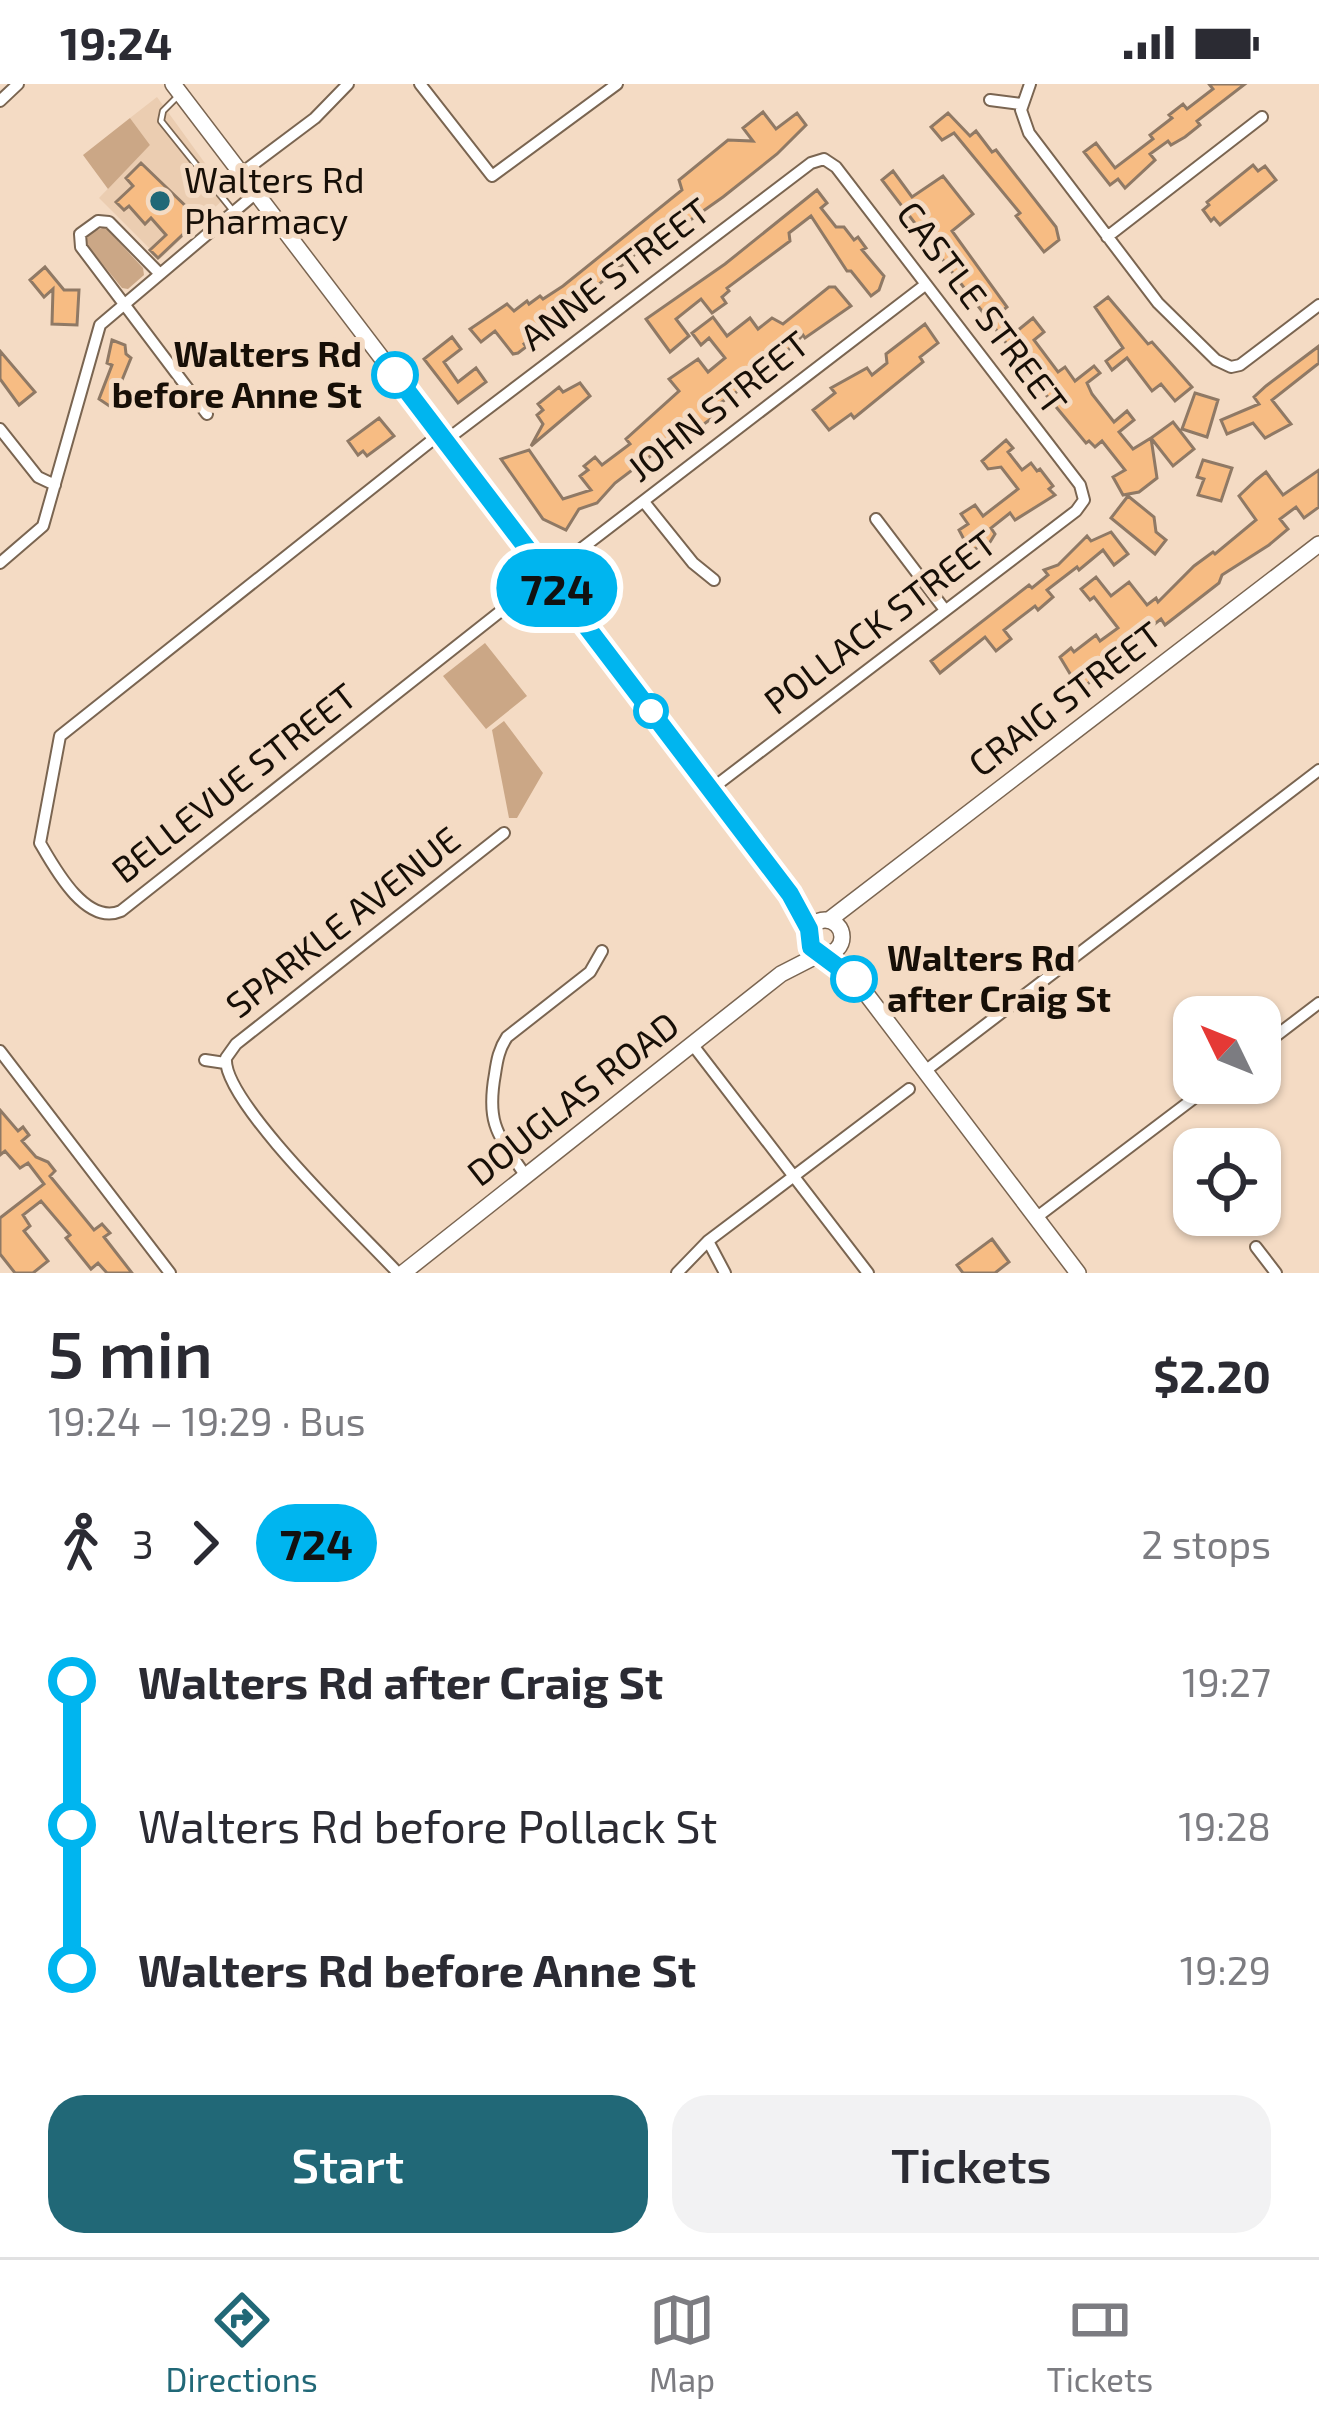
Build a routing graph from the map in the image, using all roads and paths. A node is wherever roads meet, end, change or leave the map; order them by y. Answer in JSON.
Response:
{"nodes":[{"id":1,"x":18,"y":84,"type":"edge"},
{"id":2,"x":348,"y":84,"type":"edge"},
{"id":3,"x":420,"y":84,"type":"edge"},
{"id":4,"x":617,"y":84,"type":"edge"},
{"id":5,"x":1030,"y":84,"type":"edge"},
{"id":6,"x":176,"y":89,"type":"edge"},
{"id":7,"x":991,"y":100,"type":"dead end"},
{"id":8,"x":0,"y":101,"type":"edge"},
{"id":9,"x":1021,"y":104,"type":"junction"},
{"id":10,"x":1262,"y":117,"type":"dead end"},
{"id":11,"x":824,"y":159,"type":"joint"},
{"id":12,"x":243,"y":172,"type":"junction"},
{"id":13,"x":256,"y":194,"type":"junction"},
{"id":14,"x":234,"y":212,"type":"junction"},
{"id":15,"x":1107,"y":237,"type":"junction"},
{"id":16,"x":160,"y":274,"type":"junction"},
{"id":17,"x":925,"y":285,"type":"junction"},
{"id":18,"x":124,"y":305,"type":"junction"},
{"id":19,"x":1319,"y":305,"type":"edge"},
{"id":20,"x":207,"y":414,"type":"dead end"},
{"id":21,"x":0,"y":429,"type":"edge"},
{"id":22,"x":442,"y":437,"type":"junction"},
{"id":23,"x":55,"y":484,"type":"junction"},
{"id":24,"x":1084,"y":500,"type":"joint"},
{"id":25,"x":644,"y":502,"type":"junction"},
{"id":26,"x":876,"y":519,"type":"dead end"},
{"id":27,"x":1319,"y":544,"type":"edge"},
{"id":28,"x":0,"y":563,"type":"edge"},
{"id":29,"x":547,"y":574,"type":"junction"},
{"id":30,"x":714,"y":580,"type":"dead end"},
{"id":31,"x":945,"y":610,"type":"junction"},
{"id":32,"x":1319,"y":770,"type":"edge"},
{"id":33,"x":710,"y":790,"type":"junction"},
{"id":34,"x":503,"y":833,"type":"dead end"},
{"id":35,"x":824,"y":937,"type":"junction"},
{"id":36,"x":602,"y":951,"type":"dead end"},
{"id":37,"x":1319,"y":1003,"type":"edge"},
{"id":38,"x":1281,"y":1032,"type":"edge"},
{"id":39,"x":692,"y":1044,"type":"junction"},
{"id":40,"x":0,"y":1052,"type":"edge"},
{"id":41,"x":206,"y":1060,"type":"dead end"},
{"id":42,"x":225,"y":1063,"type":"junction"},
{"id":43,"x":925,"y":1071,"type":"junction"},
{"id":44,"x":909,"y":1089,"type":"dead end"},
{"id":45,"x":1186,"y":1104,"type":"edge"},
{"id":46,"x":525,"y":1175,"type":"junction"},
{"id":47,"x":795,"y":1175,"type":"junction"},
{"id":48,"x":1037,"y":1217,"type":"junction"},
{"id":49,"x":708,"y":1241,"type":"junction"},
{"id":50,"x":1256,"y":1246,"type":"dead end"},
{"id":51,"x":170,"y":1273,"type":"edge"},
{"id":52,"x":400,"y":1273,"type":"edge"},
{"id":53,"x":677,"y":1273,"type":"edge"},
{"id":54,"x":725,"y":1273,"type":"edge"},
{"id":55,"x":868,"y":1273,"type":"edge"},
{"id":56,"x":1078,"y":1273,"type":"edge"},
{"id":57,"x":1276,"y":1273,"type":"edge"}],
"edges":[{"from":1,"to":8,"type":"street"},
{"from":2,"to":12,"type":"street"},
{"from":3,"to":4,"type":"street"},
{"from":5,"to":9,"type":"street"},
{"from":6,"to":12,"type":"main road"},
{"from":6,"to":14,"type":"lane"},
{"from":7,"to":9,"type":"street"},
{"from":9,"to":15,"type":"street"},
{"from":10,"to":15,"type":"street"},
{"from":11,"to":17,"type":"street","name":"CASTLE STREET"},
{"from":11,"to":22,"type":"street","name":"ANNE STREET"},
{"from":12,"to":13,"type":"main road"},
{"from":13,"to":14,"type":"street"},
{"from":13,"to":22,"type":"main road"},
{"from":14,"to":16,"type":"street"},
{"from":15,"to":19,"type":"street"},
{"from":16,"to":18,"type":"street"},
{"from":16,"to":18,"type":"street"},
{"from":17,"to":24,"type":"street","name":"CASTLE STREET"},
{"from":17,"to":25,"type":"street","name":"JOHN STREET"},
{"from":18,"to":20,"type":"street"},
{"from":18,"to":23,"type":"street"},
{"from":21,"to":23,"type":"street"},
{"from":22,"to":29,"type":"main road"},
{"from":22,"to":29,"type":"street","name":"BELLEVUE STREET"},
{"from":23,"to":28,"type":"street"},
{"from":24,"to":31,"type":"street","name":"POLLACK STREET"},
{"from":25,"to":29,"type":"street","name":"JOHN STREET"},
{"from":25,"to":30,"type":"street"},
{"from":26,"to":31,"type":"street"},
{"from":27,"to":35,"type":"main road","name":"CRAIG STREET"},
{"from":29,"to":33,"type":"main road"},
{"from":31,"to":33,"type":"street","name":"POLLACK STREET"},
{"from":32,"to":43,"type":"street"},
{"from":33,"to":35,"type":"main road"},
{"from":34,"to":42,"type":"street","name":"SPARKLE AVENUE"},
{"from":35,"to":39,"type":"main road","name":"DOUGLAS ROAD"},
{"from":35,"to":43,"type":"main road"},
{"from":36,"to":46,"type":"street"},
{"from":37,"to":38,"type":"street"},
{"from":39,"to":46,"type":"main road","name":"DOUGLAS ROAD"},
{"from":39,"to":47,"type":"street"},
{"from":40,"to":51,"type":"street"},
{"from":41,"to":42,"type":"street","name":"SPARKLE AVENUE"},
{"from":42,"to":52,"type":"street","name":"SPARKLE AVENUE"},
{"from":43,"to":48,"type":"main road"},
{"from":44,"to":47,"type":"street"},
{"from":45,"to":48,"type":"street"},
{"from":46,"to":52,"type":"main road","name":"DOUGLAS ROAD"},
{"from":47,"to":49,"type":"street"},
{"from":47,"to":55,"type":"street"},
{"from":48,"to":56,"type":"main road"},
{"from":49,"to":53,"type":"street"},
{"from":49,"to":54,"type":"street"},
{"from":50,"to":57,"type":"street"}]}
